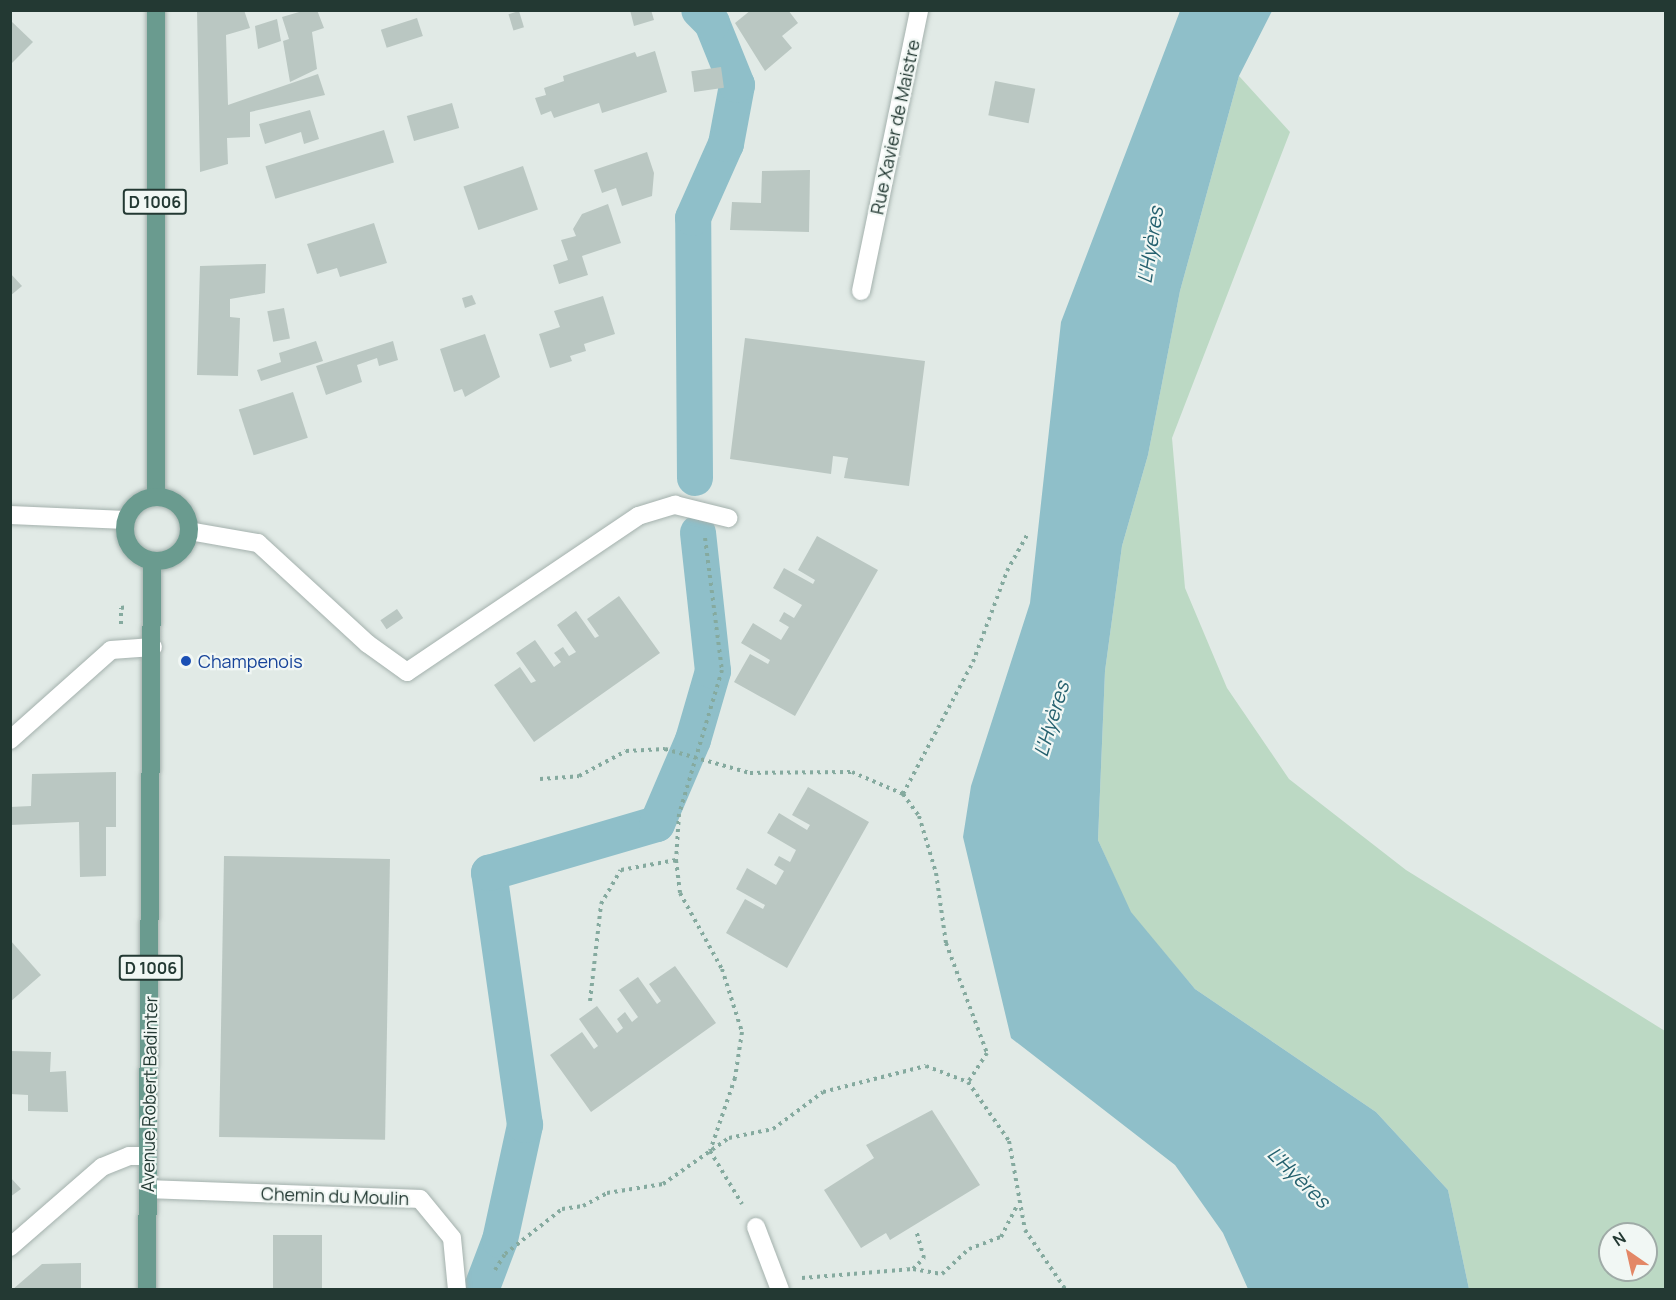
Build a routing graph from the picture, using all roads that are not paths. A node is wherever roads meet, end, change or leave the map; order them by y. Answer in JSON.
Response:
{"nodes":[{"id":1,"x":156,"y":10,"type":"edge"},
{"id":2,"x":919,"y":10,"type":"edge"},
{"id":3,"x":861,"y":291,"type":"dead end"},
{"id":4,"x":156,"y":497,"type":"junction"},
{"id":5,"x":10,"y":515,"type":"edge"},
{"id":6,"x":728,"y":518,"type":"dead end"},
{"id":7,"x":126,"y":520,"type":"junction"},
{"id":8,"x":189,"y":531,"type":"junction"},
{"id":9,"x":152,"y":561,"type":"junction"},
{"id":10,"x":153,"y":647,"type":"junction"},
{"id":11,"x":10,"y":740,"type":"edge"},
{"id":12,"x":147,"y":1156,"type":"junction"},
{"id":13,"x":148,"y":1189,"type":"junction"},
{"id":14,"x":756,"y":1227,"type":"road end"},
{"id":15,"x":10,"y":1247,"type":"edge"},
{"id":16,"x":778,"y":1286,"type":"edge"},
{"id":17,"x":147,"y":1290,"type":"edge"},
{"id":18,"x":457,"y":1290,"type":"edge"}],
"edges":[{"from":1,"to":4,"type":"main road","number":"D 1006"},
{"from":2,"to":3,"type":"street","name":"Rue Xavier de Maistre"},
{"from":4,"to":7,"type":"main road"},
{"from":4,"to":8,"type":"main road"},
{"from":5,"to":7,"type":"street"},
{"from":6,"to":8,"type":"street"},
{"from":7,"to":9,"type":"main road"},
{"from":8,"to":9,"type":"main road"},
{"from":9,"to":10,"type":"main road","number":"D 1006"},
{"from":10,"to":11,"type":"street"},
{"from":10,"to":12,"type":"main road","name":"Avenue Robert Badinter","number":"D 1006"},
{"from":12,"to":13,"type":"main road","name":"Avenue Robert Badinter","number":"D 1006"},
{"from":12,"to":15,"type":"street"},
{"from":13,"to":17,"type":"main road","name":"Avenue Robert Badinter","number":"D 1006"},
{"from":13,"to":18,"type":"street","name":"Chemin du Moulin"},
{"from":14,"to":16,"type":"street"}]}
